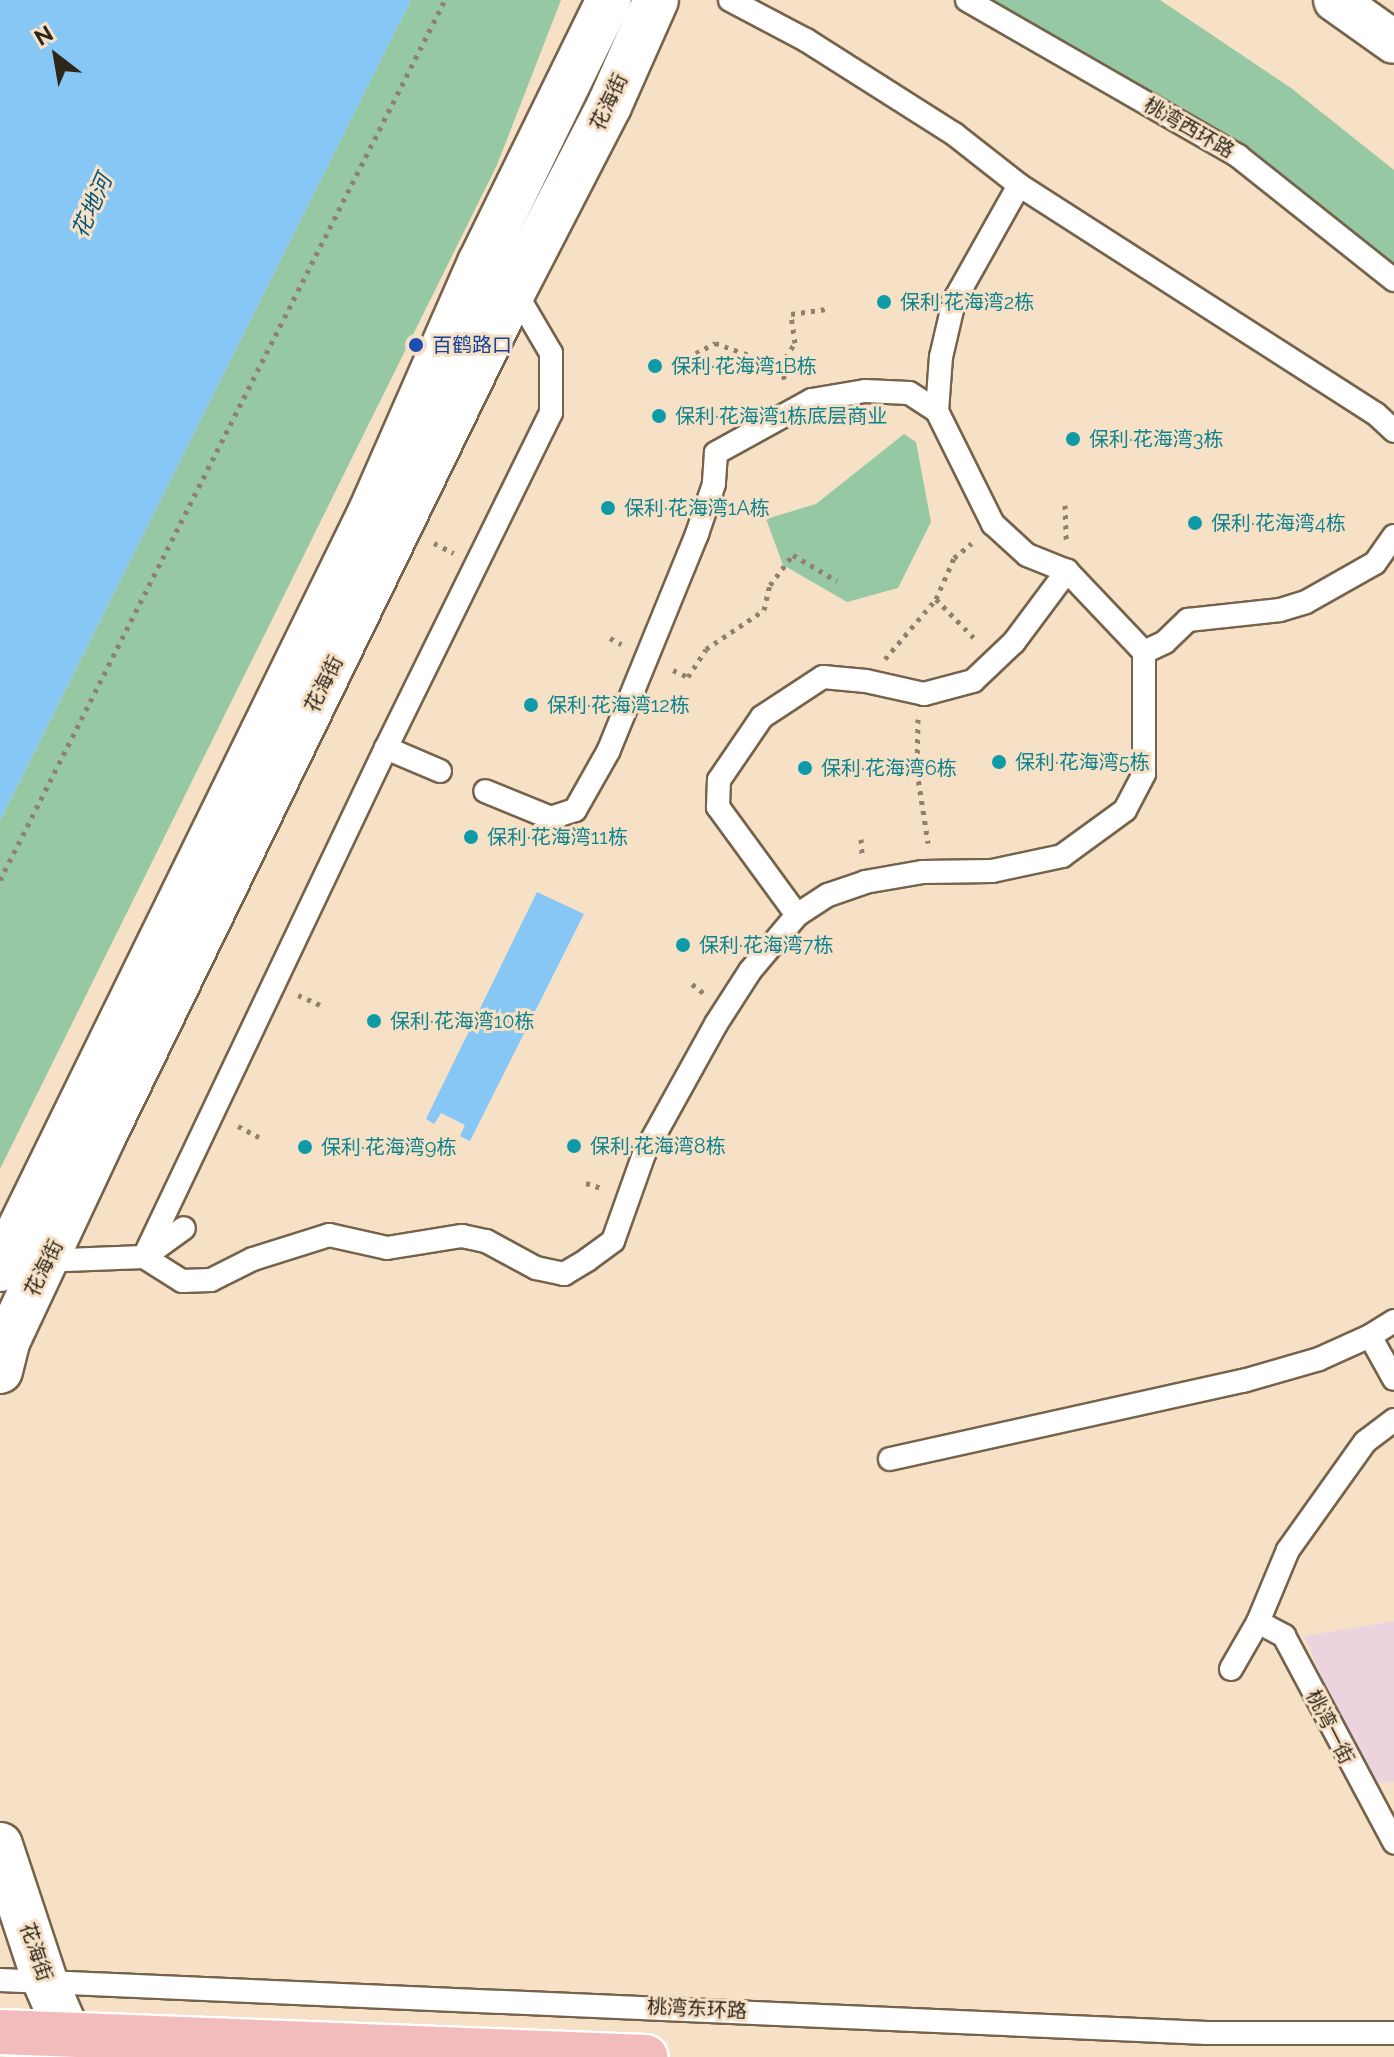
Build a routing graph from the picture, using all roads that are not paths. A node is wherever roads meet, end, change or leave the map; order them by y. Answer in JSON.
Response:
{"nodes":[{"id":1,"x":609,"y":0,"type":"edge"},
{"id":2,"x":656,"y":0,"type":"edge"},
{"id":3,"x":730,"y":0,"type":"edge"},
{"id":4,"x":967,"y":0,"type":"edge"},
{"id":5,"x":1335,"y":0,"type":"edge"},
{"id":6,"x":1394,"y":42,"type":"edge"},
{"id":7,"x":1019,"y":185,"type":"junction"},
{"id":8,"x":1394,"y":280,"type":"edge"},
{"id":9,"x":514,"y":290,"type":"junction"},
{"id":10,"x":937,"y":411,"type":"junction"},
{"id":11,"x":1394,"y":431,"type":"edge"},
{"id":12,"x":1394,"y":536,"type":"edge"},
{"id":13,"x":1067,"y":571,"type":"junction"},
{"id":14,"x":1144,"y":652,"type":"junction"},
{"id":15,"x":386,"y":748,"type":"junction"},
{"id":16,"x":440,"y":771,"type":"dead end"},
{"id":17,"x":485,"y":791,"type":"dead end"},
{"id":18,"x":797,"y":915,"type":"junction"},
{"id":19,"x":184,"y":1228,"type":"dead end"},
{"id":20,"x":144,"y":1257,"type":"junction"},
{"id":21,"x":49,"y":1262,"type":"junction"},
{"id":22,"x":3,"y":1263,"type":"edge"},
{"id":23,"x":1394,"y":1321,"type":"edge"},
{"id":24,"x":1370,"y":1336,"type":"junction"},
{"id":25,"x":0,"y":1371,"type":"edge"},
{"id":26,"x":1394,"y":1379,"type":"edge"},
{"id":27,"x":1394,"y":1420,"type":"edge"},
{"id":28,"x":890,"y":1459,"type":"dead end"},
{"id":29,"x":1258,"y":1622,"type":"junction"},
{"id":30,"x":1231,"y":1669,"type":"dead end"},
{"id":31,"x":1394,"y":1842,"type":"edge"},
{"id":32,"x":0,"y":1845,"type":"edge"},
{"id":33,"x":0,"y":1980,"type":"edge"},
{"id":34,"x":45,"y":1981,"type":"junction"},
{"id":35,"x":0,"y":2024,"type":"edge"},
{"id":36,"x":0,"y":2032,"type":"edge"},
{"id":37,"x":1394,"y":2033,"type":"edge"},
{"id":38,"x":14,"y":2057,"type":"edge"},
{"id":39,"x":78,"y":2057,"type":"edge"},
{"id":40,"x":646,"y":2057,"type":"edge"}],
"edges":[{"from":1,"to":22,"type":"street","name":"花海街"},
{"from":2,"to":9,"type":"street","name":"花海街"},
{"from":3,"to":7,"type":"lane"},
{"from":4,"to":8,"type":"lane","name":"桃湾西环路"},
{"from":5,"to":6,"type":"street"},
{"from":7,"to":10,"type":"lane"},
{"from":7,"to":11,"type":"lane"},
{"from":9,"to":15,"type":"lane"},
{"from":9,"to":21,"type":"street","name":"花海街"},
{"from":10,"to":13,"type":"lane"},
{"from":10,"to":17,"type":"lane"},
{"from":12,"to":14,"type":"lane"},
{"from":13,"to":14,"type":"lane"},
{"from":13,"to":18,"type":"lane"},
{"from":14,"to":18,"type":"lane"},
{"from":15,"to":16,"type":"lane"},
{"from":15,"to":20,"type":"lane"},
{"from":18,"to":20,"type":"lane"},
{"from":19,"to":20,"type":"lane"},
{"from":20,"to":21,"type":"lane"},
{"from":21,"to":22,"type":"lane"},
{"from":21,"to":25,"type":"street","name":"花海街"},
{"from":23,"to":24,"type":"lane"},
{"from":24,"to":26,"type":"lane"},
{"from":24,"to":28,"type":"lane"},
{"from":27,"to":29,"type":"lane"},
{"from":29,"to":30,"type":"lane"},
{"from":29,"to":31,"type":"lane","name":"桃湾一街"},
{"from":32,"to":34,"type":"street","name":"花海街"},
{"from":33,"to":34,"type":"lane","name":"桃湾东环路"},
{"from":34,"to":37,"type":"lane","name":"桃湾东环路"},
{"from":34,"to":39,"type":"street","name":"花海街"},
{"from":35,"to":38,"type":"street"},
{"from":36,"to":40,"type":"main road","bridge":true}]}
